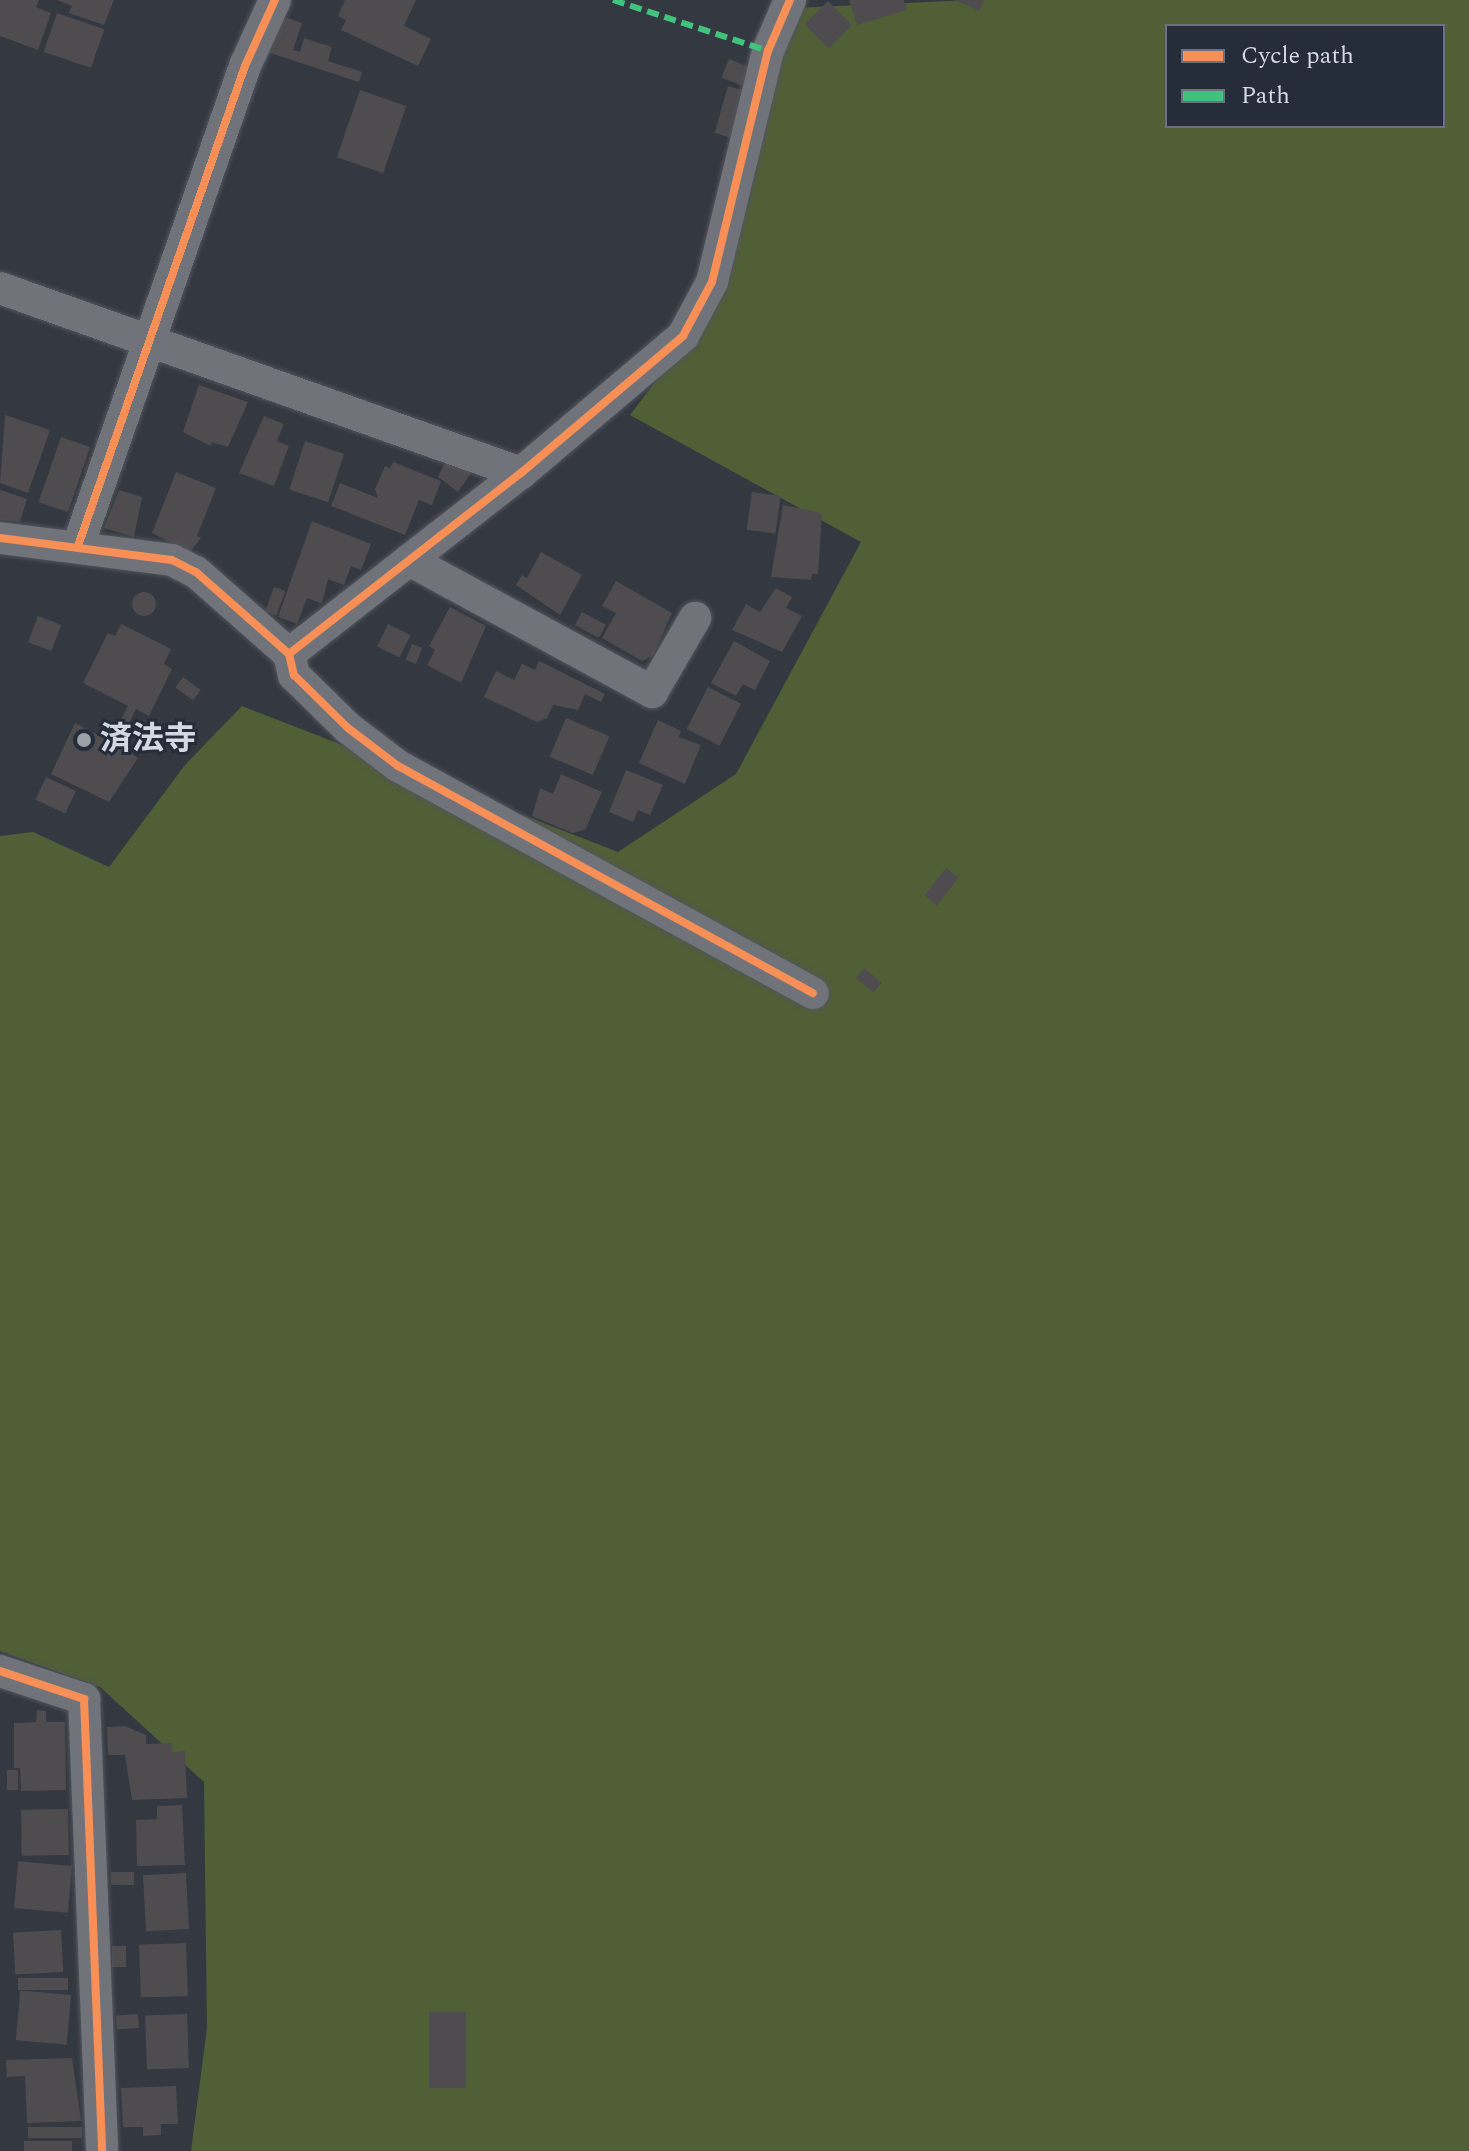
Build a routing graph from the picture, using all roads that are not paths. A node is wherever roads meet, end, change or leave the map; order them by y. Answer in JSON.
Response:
{"nodes":[{"id":1,"x":275,"y":0,"type":"edge"},
{"id":2,"x":790,"y":0,"type":"edge"},
{"id":3,"x":0,"y":288,"type":"edge"},
{"id":4,"x":149,"y":340,"type":"junction"},
{"id":5,"x":521,"y":473,"type":"junction"},
{"id":6,"x":0,"y":538,"type":"edge"},
{"id":7,"x":78,"y":546,"type":"junction"},
{"id":8,"x":409,"y":560,"type":"junction"},
{"id":9,"x":695,"y":618,"type":"dead end"},
{"id":10,"x":289,"y":654,"type":"junction"},
{"id":11,"x":813,"y":993,"type":"dead end"},
{"id":12,"x":0,"y":1671,"type":"edge"},
{"id":13,"x":102,"y":2151,"type":"edge"}],
"edges":[{"from":1,"to":4,"type":"street"},
{"from":2,"to":5,"type":"street"},
{"from":3,"to":4,"type":"street"},
{"from":4,"to":5,"type":"street"},
{"from":4,"to":7,"type":"street"},
{"from":5,"to":8,"type":"street"},
{"from":6,"to":7,"type":"street"},
{"from":7,"to":10,"type":"street"},
{"from":8,"to":9,"type":"street"},
{"from":8,"to":10,"type":"street"},
{"from":10,"to":11,"type":"street"},
{"from":12,"to":13,"type":"street"}]}
